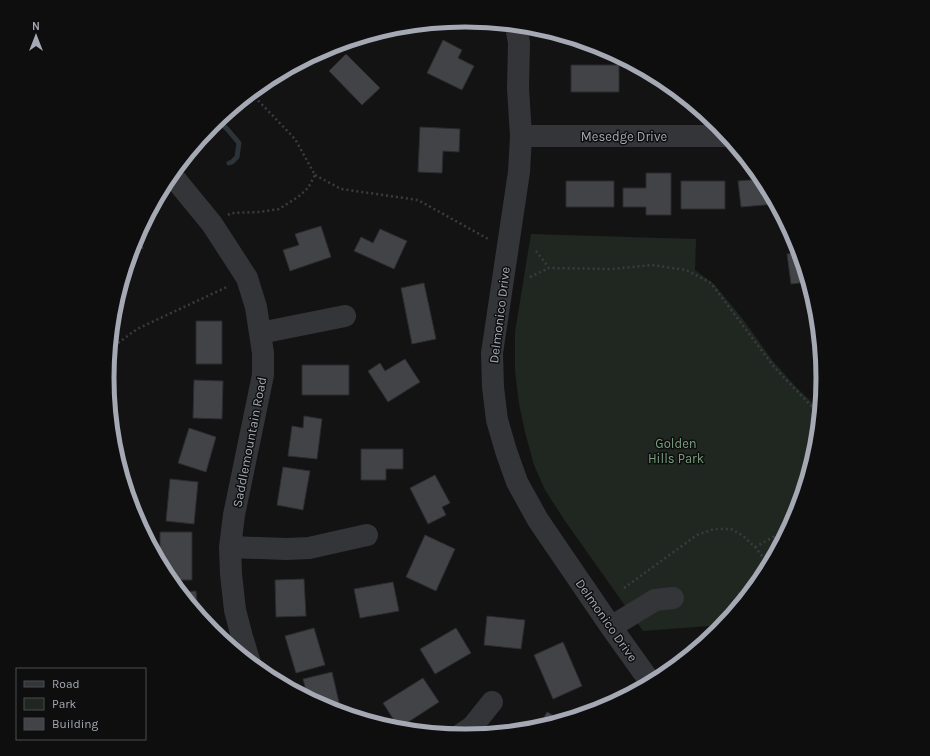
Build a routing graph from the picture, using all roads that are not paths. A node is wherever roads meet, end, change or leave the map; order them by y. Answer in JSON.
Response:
{"nodes":[{"id":1,"x":517,"y":31,"type":"edge"},
{"id":2,"x":521,"y":136,"type":"junction"},
{"id":3,"x":719,"y":136,"type":"edge"},
{"id":4,"x":176,"y":180,"type":"edge"},
{"id":5,"x":345,"y":316,"type":"dead end"},
{"id":6,"x":260,"y":333,"type":"junction"},
{"id":7,"x":367,"y":535,"type":"dead end"},
{"id":8,"x":230,"y":547,"type":"junction"},
{"id":9,"x":673,"y":598,"type":"dead end"},
{"id":10,"x":611,"y":627,"type":"junction"},
{"id":11,"x":247,"y":653,"type":"edge"},
{"id":12,"x":647,"y":678,"type":"edge"},
{"id":13,"x":492,"y":702,"type":"dead end"},
{"id":14,"x":470,"y":729,"type":"edge"}],
"edges":[{"from":1,"to":2,"type":"street","name":"Delmonico Drive"},
{"from":2,"to":3,"type":"street","name":"Mesedge Drive"},
{"from":2,"to":10,"type":"street","name":"Delmonico Drive"},
{"from":4,"to":6,"type":"street","name":"Saddlemountain Road"},
{"from":5,"to":6,"type":"street"},
{"from":6,"to":8,"type":"street","name":"Saddlemountain Road"},
{"from":7,"to":8,"type":"street"},
{"from":8,"to":11,"type":"street","name":"Saddlemountain Road"},
{"from":9,"to":10,"type":"street"},
{"from":10,"to":12,"type":"street","name":"Delmonico Drive"},
{"from":13,"to":14,"type":"street"}]}
